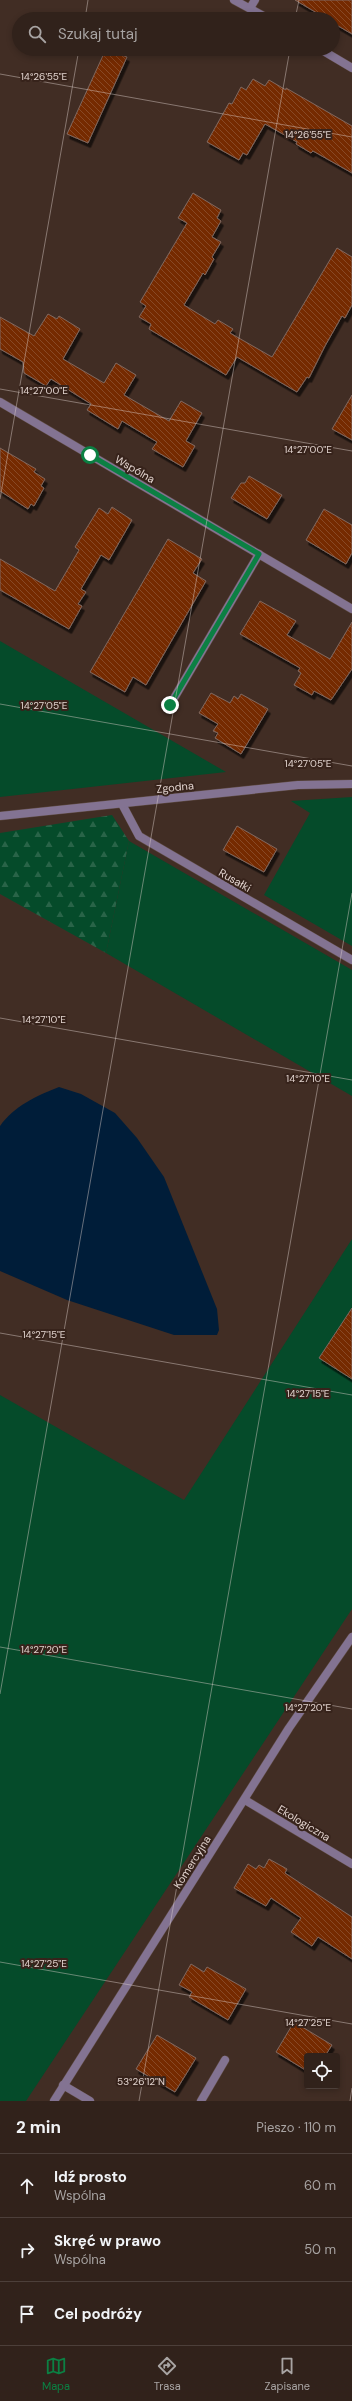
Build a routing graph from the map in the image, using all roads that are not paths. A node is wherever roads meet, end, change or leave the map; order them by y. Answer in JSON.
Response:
{"nodes":[{"id":1,"x":234,"y":0,"type":"edge"},
{"id":2,"x":255,"y":0,"type":"edge"},
{"id":3,"x":250,"y":8,"type":"junction"},
{"id":4,"x":257,"y":12,"type":"edge"},
{"id":5,"x":332,"y":56,"type":"edge"},
{"id":6,"x":352,"y":68,"type":"edge"},
{"id":7,"x":0,"y":402,"type":"edge"},
{"id":8,"x":259,"y":554,"type":"junction"},
{"id":9,"x":352,"y":609,"type":"edge"},
{"id":10,"x":170,"y":705,"type":"dead end"},
{"id":11,"x":352,"y":784,"type":"edge"},
{"id":12,"x":122,"y":804,"type":"junction"},
{"id":13,"x":0,"y":816,"type":"edge"},
{"id":14,"x":352,"y":960,"type":"edge"},
{"id":15,"x":352,"y":1637,"type":"edge"},
{"id":16,"x":245,"y":1800,"type":"junction"},
{"id":17,"x":352,"y":1864,"type":"edge"},
{"id":18,"x":225,"y":2060,"type":"dead end"},
{"id":19,"x":63,"y":2085,"type":"junction"},
{"id":20,"x":54,"y":2101,"type":"edge"},
{"id":21,"x":90,"y":2101,"type":"edge"},
{"id":22,"x":201,"y":2101,"type":"edge"}],
"edges":[{"from":1,"to":3,"type":"street"},
{"from":2,"to":3,"type":"street"},
{"from":3,"to":4,"type":"street"},
{"from":5,"to":6,"type":"street"},
{"from":7,"to":8,"type":"street","name":"Wspólna"},
{"from":8,"to":9,"type":"street","name":"Wspólna"},
{"from":8,"to":10,"type":"street"},
{"from":11,"to":12,"type":"street","name":"Zgodna"},
{"from":12,"to":13,"type":"street","name":"Zgodna"},
{"from":12,"to":14,"type":"street","name":"Rusałki"},
{"from":15,"to":16,"type":"street","name":"Komercyjna"},
{"from":16,"to":17,"type":"street","name":"Ekologiczna"},
{"from":16,"to":19,"type":"street","name":"Komercyjna"},
{"from":18,"to":22,"type":"street"},
{"from":19,"to":20,"type":"street","name":"Komercyjna"},
{"from":19,"to":21,"type":"street"}]}
